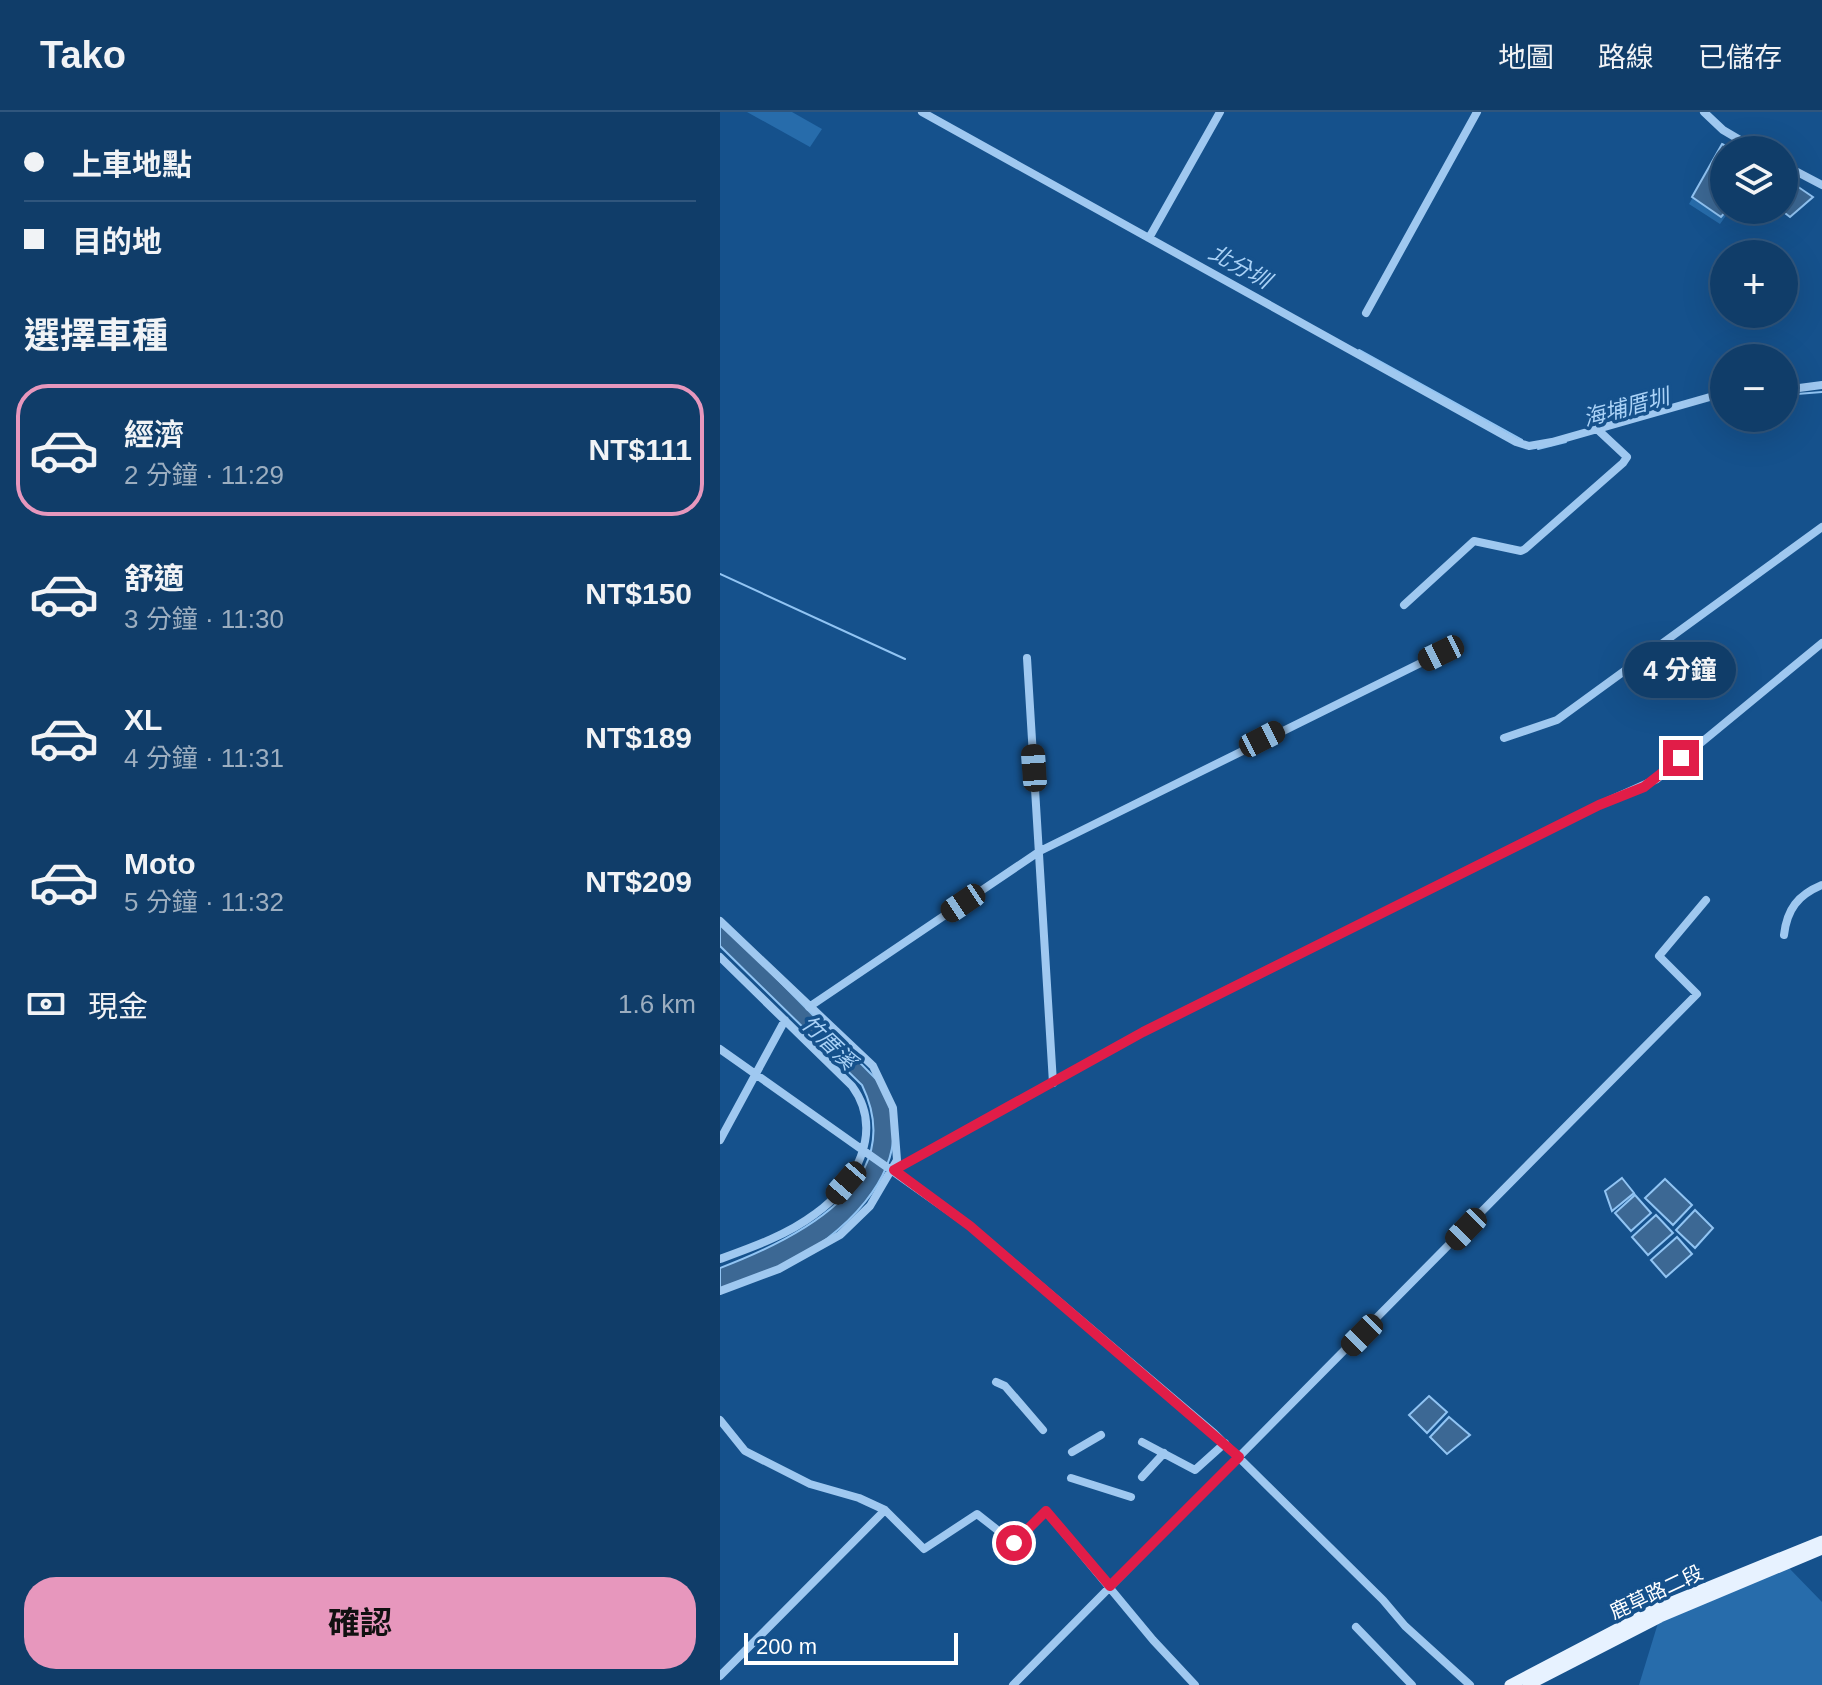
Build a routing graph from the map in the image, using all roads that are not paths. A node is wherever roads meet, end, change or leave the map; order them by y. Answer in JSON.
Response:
{"nodes":[{"id":1,"x":922,"y":112,"type":"edge"},
{"id":2,"x":1220,"y":112,"type":"edge"},
{"id":3,"x":1477,"y":112,"type":"edge"},
{"id":4,"x":1704,"y":112,"type":"edge"},
{"id":5,"x":1733,"y":136,"type":"edge"},
{"id":6,"x":1798,"y":172,"type":"edge"},
{"id":7,"x":1822,"y":185,"type":"edge"},
{"id":8,"x":1151,"y":234,"type":"junction"},
{"id":9,"x":1366,"y":313,"type":"dead end"},
{"id":10,"x":1822,"y":385,"type":"edge"},
{"id":11,"x":1798,"y":388,"type":"edge"},
{"id":12,"x":1710,"y":397,"type":"edge"},
{"id":13,"x":1597,"y":429,"type":"junction"},
{"id":14,"x":1822,"y":527,"type":"edge"},
{"id":15,"x":1404,"y":605,"type":"dead end"},
{"id":16,"x":1822,"y":643,"type":"edge"},
{"id":17,"x":1441,"y":653,"type":"dead end"},
{"id":18,"x":1027,"y":658,"type":"dead end"},
{"id":19,"x":1504,"y":738,"type":"dead end"},
{"id":20,"x":1040,"y":851,"type":"junction"},
{"id":21,"x":1822,"y":885,"type":"edge"},
{"id":22,"x":1706,"y":900,"type":"dead end"},
{"id":23,"x":720,"y":921,"type":"edge"},
{"id":24,"x":1784,"y":935,"type":"dead end"},
{"id":25,"x":720,"y":957,"type":"edge"},
{"id":26,"x":809,"y":1007,"type":"junction"},
{"id":27,"x":785,"y":1020,"type":"junction"},
{"id":28,"x":720,"y":1049,"type":"edge"},
{"id":29,"x":755,"y":1071,"type":"junction"},
{"id":30,"x":1053,"y":1083,"type":"junction"},
{"id":31,"x":720,"y":1140,"type":"edge"},
{"id":32,"x":864,"y":1148,"type":"junction"},
{"id":33,"x":894,"y":1170,"type":"junction"},
{"id":34,"x":720,"y":1259,"type":"edge"},
{"id":35,"x":720,"y":1291,"type":"edge"},
{"id":36,"x":996,"y":1382,"type":"dead end"},
{"id":37,"x":720,"y":1420,"type":"edge"},
{"id":38,"x":1043,"y":1430,"type":"dead end"},
{"id":39,"x":1101,"y":1435,"type":"dead end"},
{"id":40,"x":1142,"y":1442,"type":"dead end"},
{"id":41,"x":1225,"y":1443,"type":"junction"},
{"id":42,"x":1072,"y":1452,"type":"dead end"},
{"id":43,"x":1164,"y":1453,"type":"junction"},
{"id":44,"x":1239,"y":1457,"type":"junction"},
{"id":45,"x":1142,"y":1477,"type":"dead end"},
{"id":46,"x":1071,"y":1478,"type":"dead end"},
{"id":47,"x":1131,"y":1497,"type":"dead end"},
{"id":48,"x":885,"y":1510,"type":"junction"},
{"id":49,"x":1822,"y":1541,"type":"edge"},
{"id":50,"x":1822,"y":1549,"type":"edge"},
{"id":51,"x":1110,"y":1586,"type":"junction"},
{"id":52,"x":1356,"y":1627,"type":"dead end"},
{"id":53,"x":720,"y":1676,"type":"edge"},
{"id":54,"x":1013,"y":1685,"type":"edge"},
{"id":55,"x":1195,"y":1685,"type":"edge"},
{"id":56,"x":1412,"y":1685,"type":"edge"},
{"id":57,"x":1470,"y":1685,"type":"edge"},
{"id":58,"x":1510,"y":1685,"type":"edge"},
{"id":59,"x":1528,"y":1685,"type":"edge"}],
"edges":[{"from":1,"to":8,"type":"street"},
{"from":2,"to":8,"type":"street"},
{"from":3,"to":9,"type":"street"},
{"from":4,"to":5,"type":"street"},
{"from":6,"to":7,"type":"street"},
{"from":8,"to":13,"type":"street"},
{"from":10,"to":11,"type":"street"},
{"from":12,"to":13,"type":"street"},
{"from":13,"to":15,"type":"street"},
{"from":14,"to":19,"type":"street"},
{"from":16,"to":30,"type":"street"},
{"from":17,"to":20,"type":"street"},
{"from":18,"to":20,"type":"street"},
{"from":20,"to":26,"type":"street"},
{"from":20,"to":30,"type":"street"},
{"from":21,"to":24,"type":"street"},
{"from":22,"to":44,"type":"street"},
{"from":23,"to":26,"type":"street"},
{"from":25,"to":27,"type":"street"},
{"from":26,"to":33,"type":"street"},
{"from":27,"to":29,"type":"street"},
{"from":27,"to":32,"type":"street"},
{"from":28,"to":29,"type":"street"},
{"from":29,"to":31,"type":"street"},
{"from":29,"to":32,"type":"street"},
{"from":30,"to":33,"type":"street"},
{"from":32,"to":33,"type":"street"},
{"from":32,"to":34,"type":"street"},
{"from":33,"to":35,"type":"street"},
{"from":33,"to":41,"type":"street"},
{"from":36,"to":38,"type":"street"},
{"from":37,"to":48,"type":"street"},
{"from":39,"to":42,"type":"street"},
{"from":40,"to":43,"type":"street"},
{"from":41,"to":43,"type":"street"},
{"from":41,"to":44,"type":"street"},
{"from":43,"to":45,"type":"street"},
{"from":44,"to":51,"type":"street"},
{"from":44,"to":57,"type":"street"},
{"from":46,"to":47,"type":"street"},
{"from":48,"to":51,"type":"street"},
{"from":48,"to":53,"type":"street"},
{"from":49,"to":58,"type":"main road","name":"鹿草路二段"},
{"from":50,"to":59,"type":"main road","name":"鹿草路二段"},
{"from":51,"to":54,"type":"street"},
{"from":51,"to":55,"type":"street"},
{"from":52,"to":56,"type":"street"}]}
